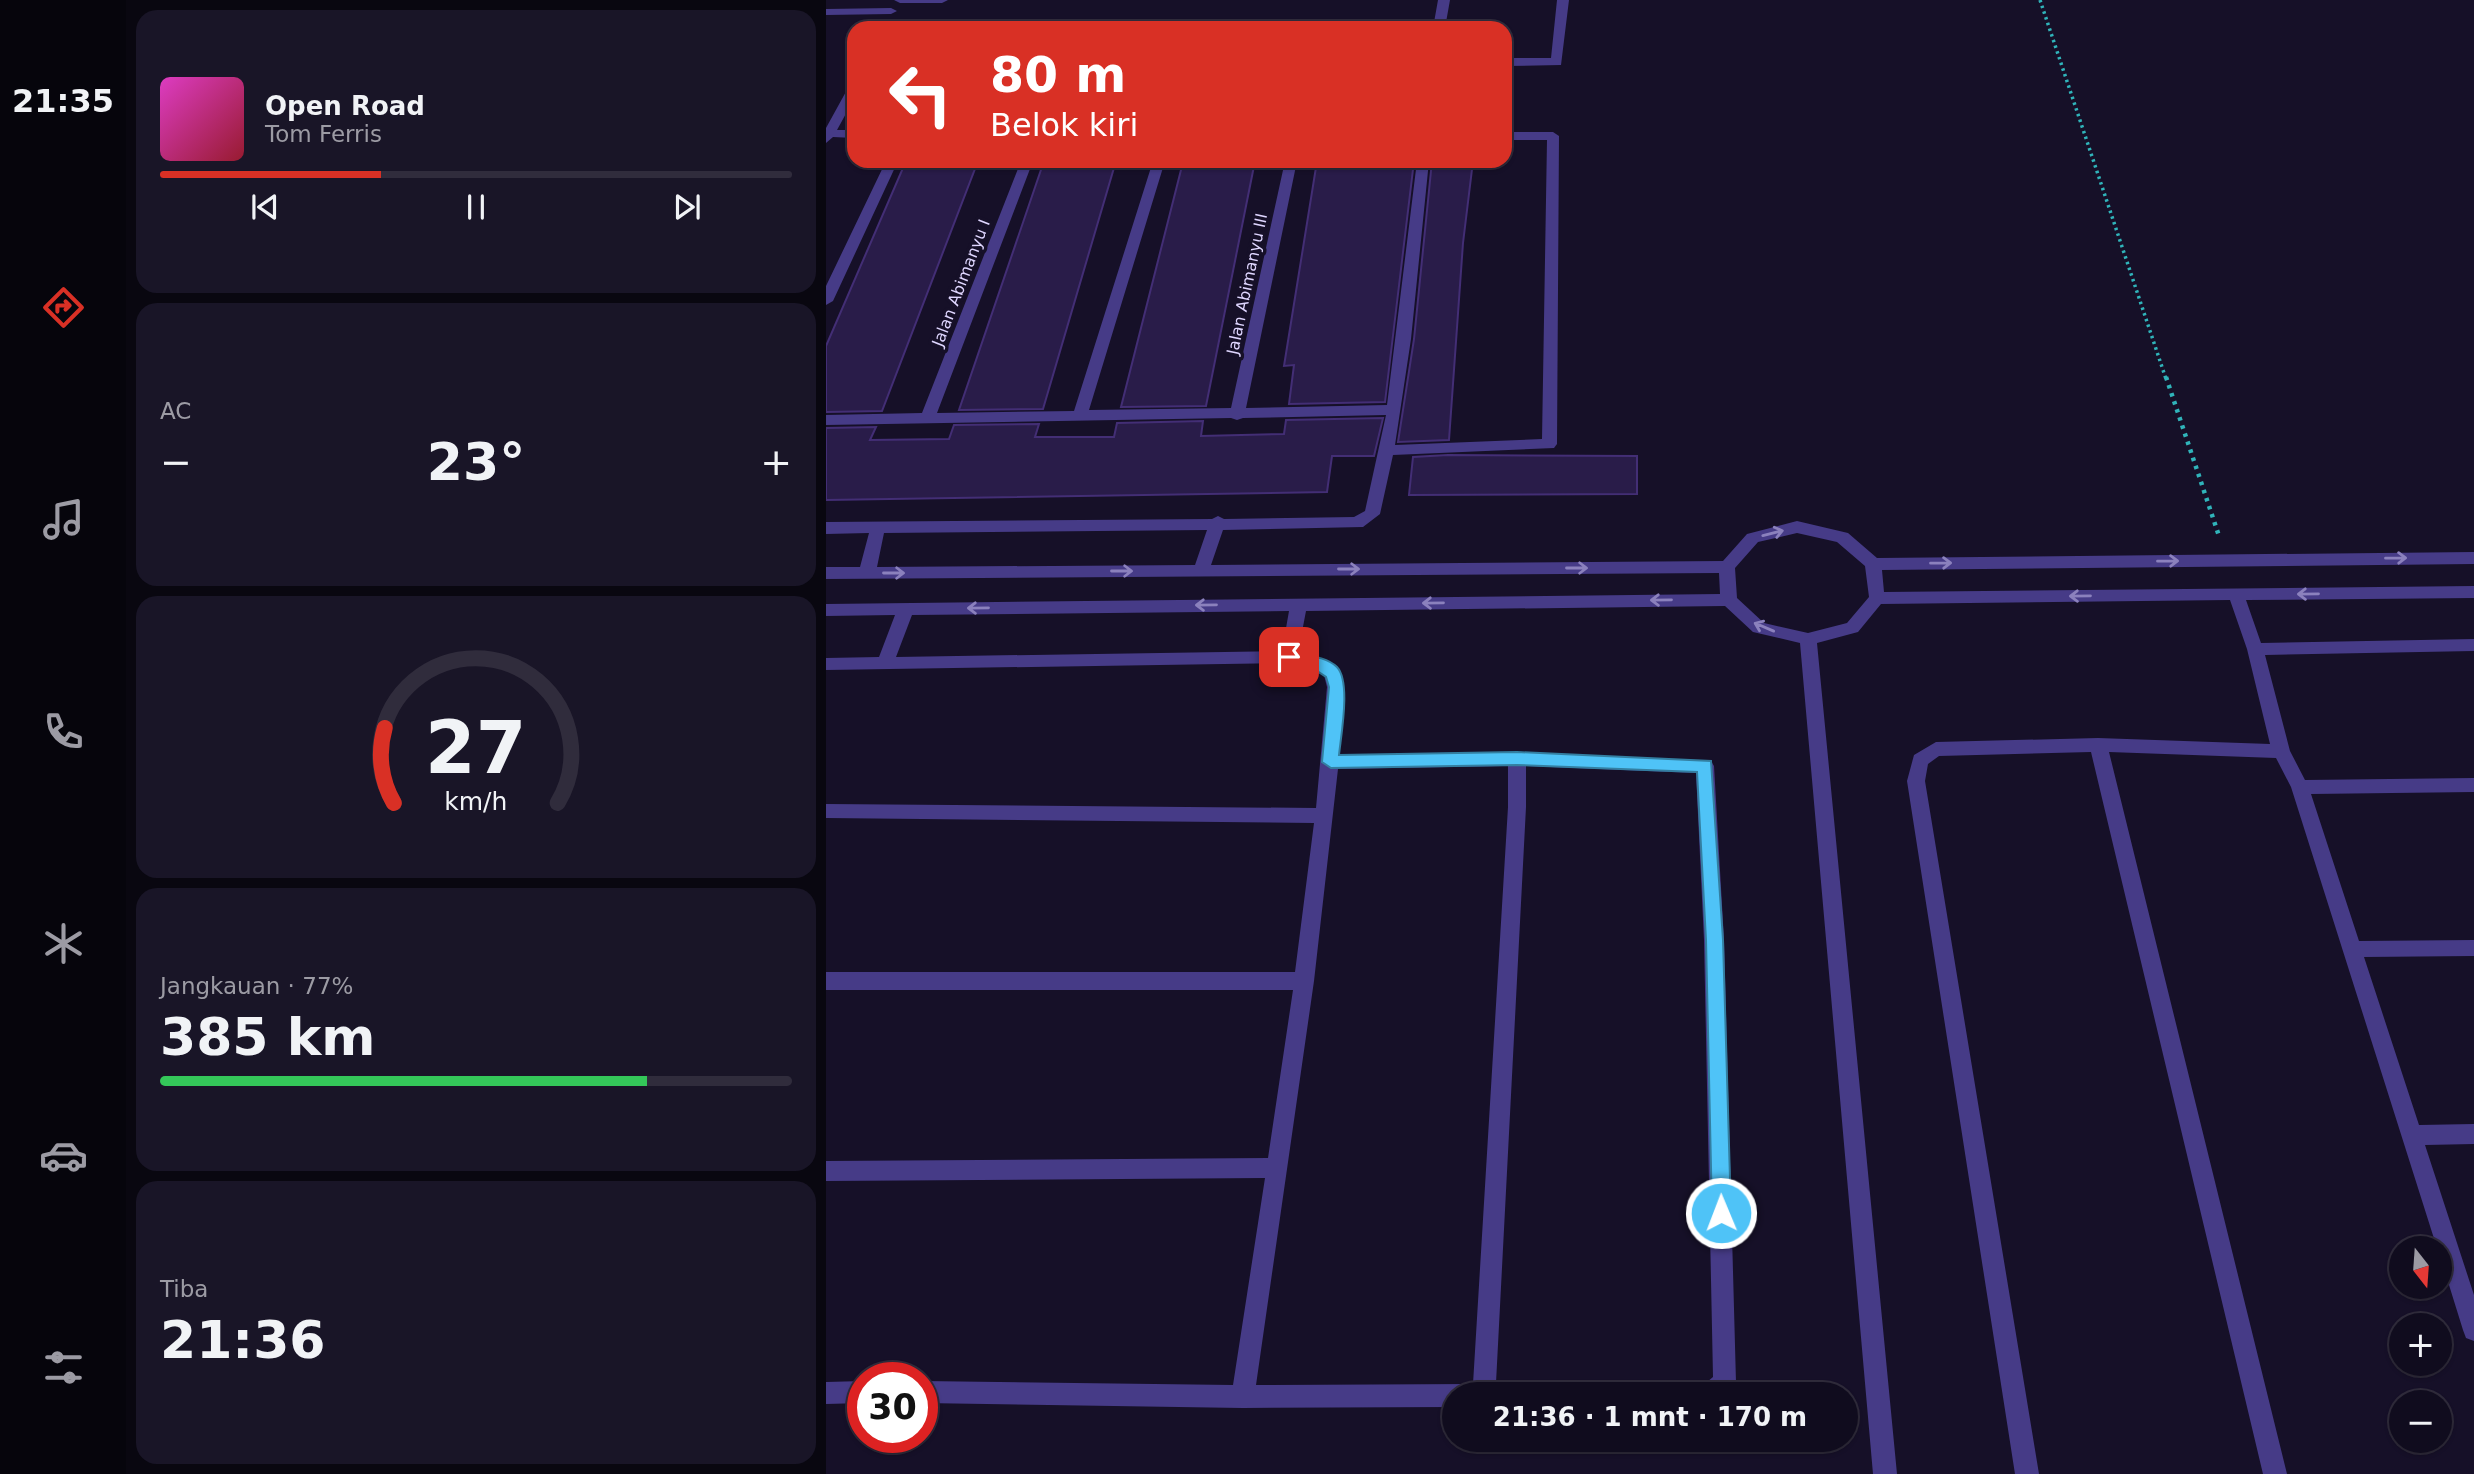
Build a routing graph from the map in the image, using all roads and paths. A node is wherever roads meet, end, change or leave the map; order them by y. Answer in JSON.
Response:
{"nodes":[{"id":1,"x":900,"y":0,"type":"edge"},
{"id":2,"x":942,"y":0,"type":"edge"},
{"id":3,"x":1444,"y":0,"type":"edge"},
{"id":4,"x":1563,"y":0,"type":"edge"},
{"id":5,"x":2040,"y":0,"type":"edge"},
{"id":6,"x":891,"y":11,"type":"junction"},
{"id":7,"x":826,"y":12,"type":"edge"},
{"id":8,"x":887,"y":21,"type":"edge"},
{"id":9,"x":1440,"y":21,"type":"edge"},
{"id":10,"x":1512,"y":62,"type":"edge"},
{"id":11,"x":847,"y":100,"type":"edge"},
{"id":12,"x":828,"y":131,"type":"edge"},
{"id":13,"x":847,"y":133,"type":"edge"},
{"id":14,"x":1512,"y":136,"type":"edge"},
{"id":15,"x":889,"y":168,"type":"edge"},
{"id":16,"x":1024,"y":168,"type":"edge"},
{"id":17,"x":1157,"y":168,"type":"edge"},
{"id":18,"x":1290,"y":168,"type":"edge"},
{"id":19,"x":1422,"y":168,"type":"edge"},
{"id":20,"x":826,"y":301,"type":"edge"},
{"id":21,"x":1394,"y":410,"type":"junction"},
{"id":22,"x":1237,"y":415,"type":"junction"},
{"id":23,"x":1080,"y":416,"type":"junction"},
{"id":24,"x":928,"y":417,"type":"junction"},
{"id":25,"x":826,"y":420,"type":"edge"},
{"id":26,"x":1387,"y":450,"type":"junction"},
{"id":27,"x":1218,"y":522,"type":"junction"},
{"id":28,"x":878,"y":527,"type":"junction"},
{"id":29,"x":826,"y":528,"type":"edge"},
{"id":30,"x":2474,"y":558,"type":"edge"},
{"id":31,"x":2227,"y":560,"type":"junction"},
{"id":32,"x":1873,"y":564,"type":"junction"},
{"id":33,"x":1727,"y":567,"type":"junction"},
{"id":34,"x":1200,"y":570,"type":"junction"},
{"id":35,"x":826,"y":573,"type":"edge"},
{"id":36,"x":867,"y":573,"type":"junction"},
{"id":37,"x":2474,"y":592,"type":"edge"},
{"id":38,"x":2236,"y":594,"type":"junction"},
{"id":39,"x":1877,"y":598,"type":"junction"},
{"id":40,"x":1729,"y":600,"type":"junction"},
{"id":41,"x":1299,"y":604,"type":"junction"},
{"id":42,"x":906,"y":609,"type":"junction"},
{"id":43,"x":826,"y":610,"type":"edge"},
{"id":44,"x":1808,"y":639,"type":"junction"},
{"id":45,"x":2474,"y":645,"type":"edge"},
{"id":46,"x":2255,"y":649,"type":"junction"},
{"id":47,"x":1289,"y":657,"type":"junction"},
{"id":48,"x":885,"y":663,"type":"junction"},
{"id":49,"x":826,"y":664,"type":"edge"},
{"id":50,"x":2098,"y":745,"type":"junction"},
{"id":51,"x":2281,"y":751,"type":"junction"},
{"id":52,"x":1517,"y":759,"type":"junction"},
{"id":53,"x":1331,"y":762,"type":"junction"},
{"id":54,"x":2474,"y":785,"type":"edge"},
{"id":55,"x":2300,"y":787,"type":"junction"},
{"id":56,"x":826,"y":811,"type":"edge"},
{"id":57,"x":1325,"y":816,"type":"junction"},
{"id":58,"x":2474,"y":948,"type":"edge"},
{"id":59,"x":2352,"y":949,"type":"junction"},
{"id":60,"x":826,"y":981,"type":"edge"},
{"id":61,"x":1304,"y":981,"type":"junction"},
{"id":62,"x":2474,"y":1134,"type":"edge"},
{"id":63,"x":2412,"y":1135,"type":"junction"},
{"id":64,"x":1277,"y":1167,"type":"junction"},
{"id":65,"x":826,"y":1171,"type":"edge"},
{"id":66,"x":2474,"y":1330,"type":"edge"},
{"id":67,"x":1485,"y":1382,"type":"edge"},
{"id":68,"x":1725,"y":1382,"type":"edge"},
{"id":69,"x":847,"y":1392,"type":"edge"},
{"id":70,"x":938,"y":1392,"type":"edge"},
{"id":71,"x":826,"y":1393,"type":"edge"},
{"id":72,"x":1442,"y":1394,"type":"edge"},
{"id":73,"x":1243,"y":1397,"type":"junction"},
{"id":74,"x":1885,"y":1474,"type":"edge"},
{"id":75,"x":2027,"y":1474,"type":"edge"},
{"id":76,"x":2275,"y":1474,"type":"edge"}],
"edges":[{"from":1,"to":2,"type":"street"},
{"from":1,"to":6,"type":"street"},
{"from":3,"to":9,"type":"street"},
{"from":4,"to":10,"type":"street"},
{"from":5,"to":31,"type":"path"},
{"from":6,"to":7,"type":"street"},
{"from":6,"to":8,"type":"street"},
{"from":11,"to":12,"type":"street"},
{"from":12,"to":13,"type":"street"},
{"from":14,"to":26,"type":"street"},
{"from":15,"to":20,"type":"street"},
{"from":16,"to":24,"type":"street","name":"Jalan Abimanyu I"},
{"from":17,"to":23,"type":"street"},
{"from":18,"to":22,"type":"street","name":"Jalan Abimanyu III"},
{"from":19,"to":21,"type":"street"},
{"from":21,"to":22,"type":"street"},
{"from":21,"to":26,"type":"street"},
{"from":22,"to":23,"type":"street"},
{"from":23,"to":24,"type":"street"},
{"from":24,"to":25,"type":"street"},
{"from":26,"to":27,"type":"street"},
{"from":27,"to":28,"type":"street"},
{"from":27,"to":34,"type":"street"},
{"from":28,"to":29,"type":"street"},
{"from":28,"to":36,"type":"street"},
{"from":31,"to":30,"type":"street","one_way":true},
{"from":32,"to":31,"type":"street","one_way":true},
{"from":33,"to":32,"type":"street","one_way":true},
{"from":32,"to":39,"type":"street"},
{"from":34,"to":33,"type":"street","one_way":true},
{"from":33,"to":40,"type":"street"},
{"from":36,"to":34,"type":"street","one_way":true},
{"from":35,"to":36,"type":"street"},
{"from":37,"to":38,"type":"street","one_way":true},
{"from":38,"to":39,"type":"street","one_way":true},
{"from":38,"to":46,"type":"street"},
{"from":39,"to":44,"type":"street"},
{"from":40,"to":41,"type":"street","one_way":true},
{"from":44,"to":40,"type":"street","one_way":true},
{"from":41,"to":42,"type":"street","one_way":true},
{"from":41,"to":47,"type":"street"},
{"from":42,"to":43,"type":"street"},
{"from":42,"to":48,"type":"street"},
{"from":44,"to":74,"type":"street"},
{"from":45,"to":46,"type":"street"},
{"from":46,"to":51,"type":"street"},
{"from":47,"to":48,"type":"street"},
{"from":47,"to":53,"type":"street"},
{"from":48,"to":49,"type":"street"},
{"from":50,"to":51,"type":"street"},
{"from":50,"to":75,"type":"street"},
{"from":50,"to":76,"type":"street"},
{"from":51,"to":55,"type":"street"},
{"from":52,"to":53,"type":"street"},
{"from":52,"to":67,"type":"street"},
{"from":52,"to":68,"type":"street"},
{"from":53,"to":57,"type":"street"},
{"from":54,"to":55,"type":"street"},
{"from":55,"to":59,"type":"street"},
{"from":56,"to":57,"type":"street"},
{"from":57,"to":61,"type":"street"},
{"from":58,"to":59,"type":"street"},
{"from":59,"to":63,"type":"street"},
{"from":60,"to":61,"type":"street"},
{"from":61,"to":64,"type":"street"},
{"from":62,"to":63,"type":"street"},
{"from":63,"to":66,"type":"street"},
{"from":64,"to":65,"type":"street"},
{"from":64,"to":73,"type":"street"},
{"from":69,"to":71,"type":"street"},
{"from":70,"to":73,"type":"street"},
{"from":72,"to":73,"type":"street"}]}
